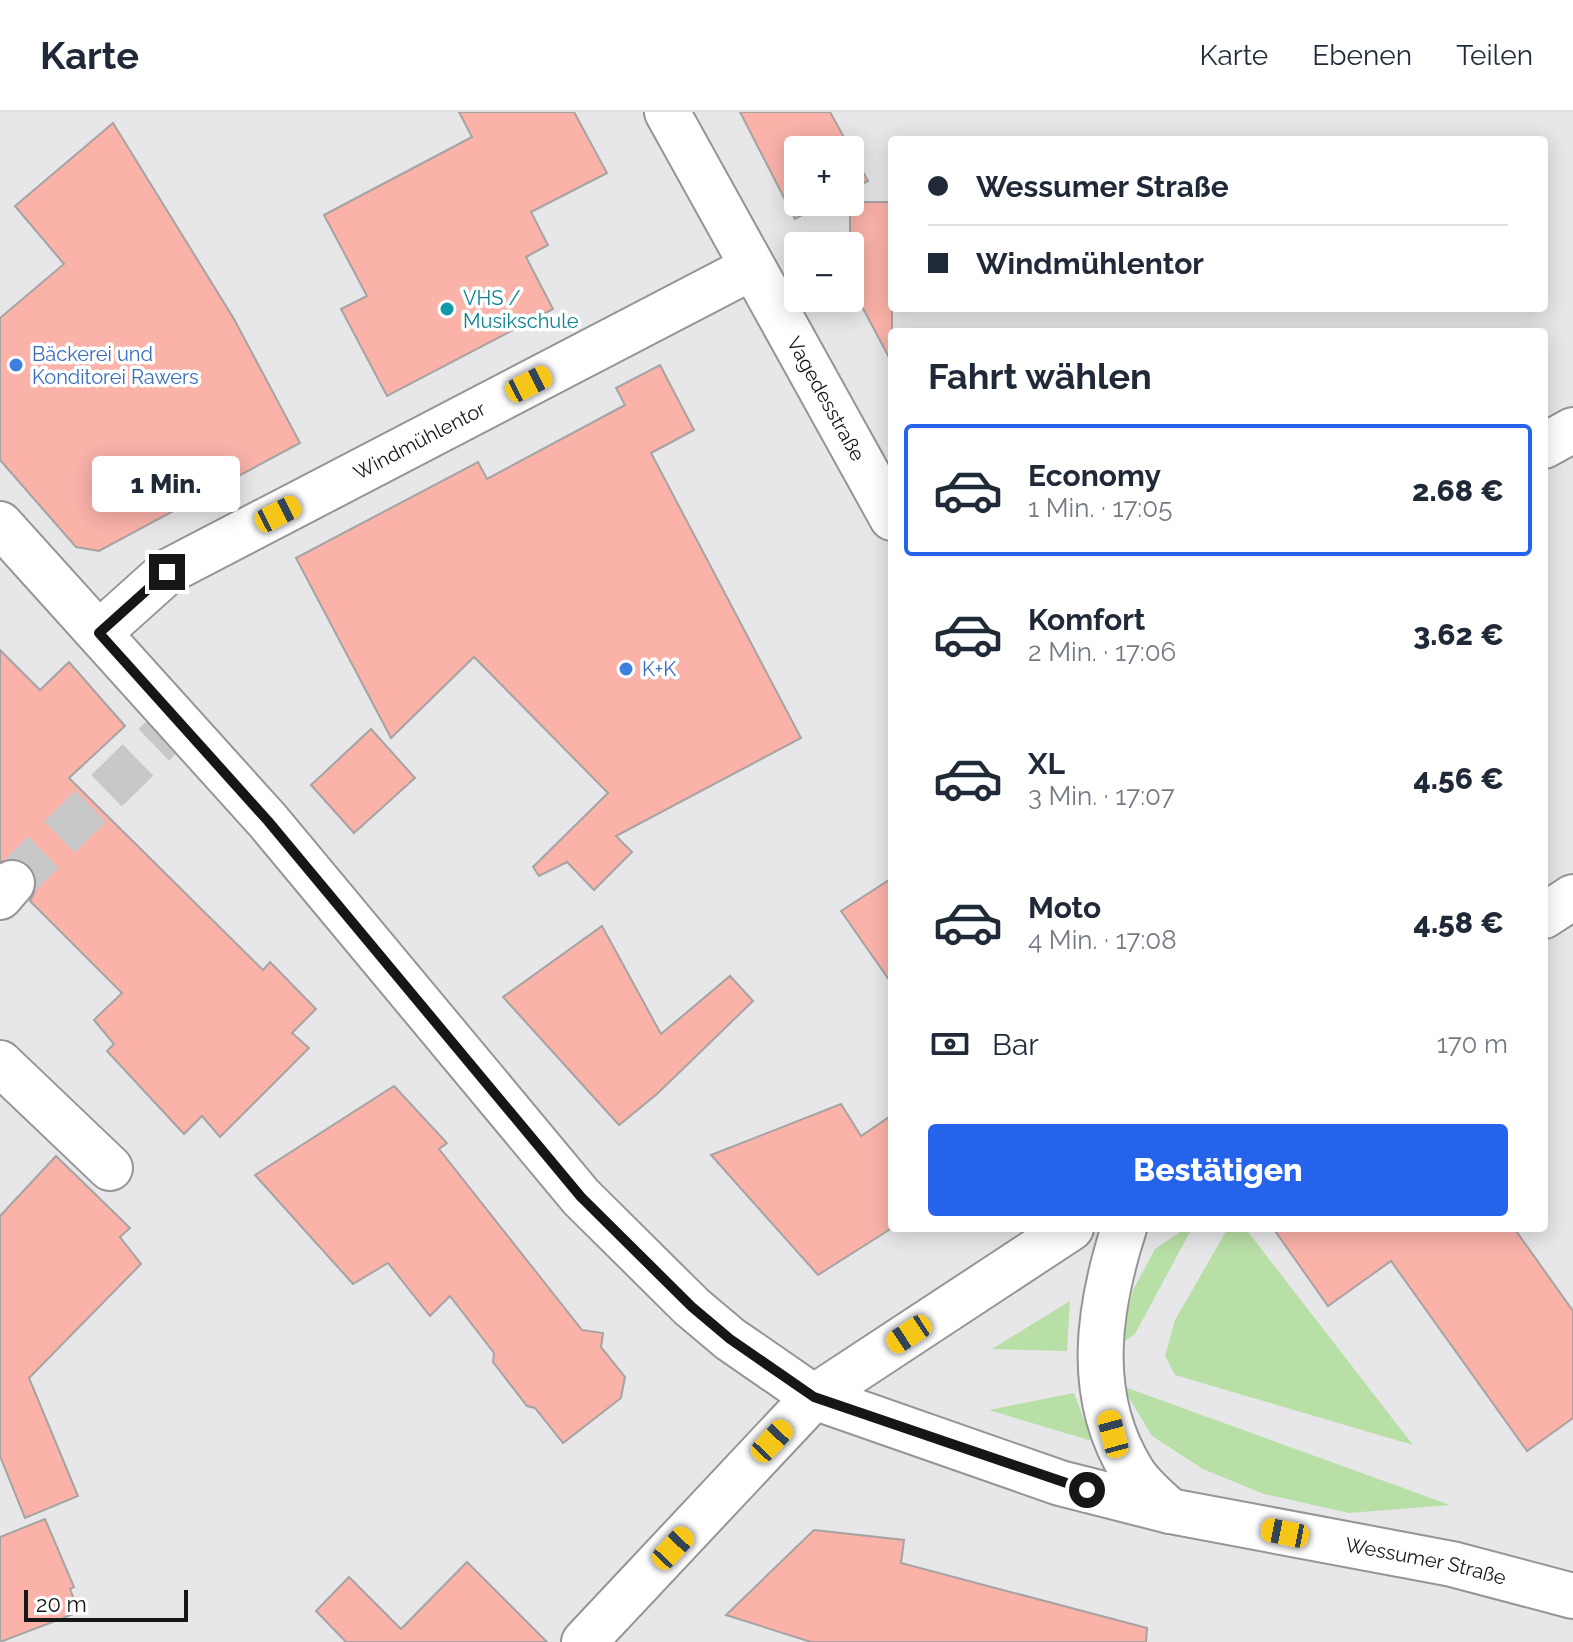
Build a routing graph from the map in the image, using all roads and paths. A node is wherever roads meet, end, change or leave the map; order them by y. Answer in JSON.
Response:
{"nodes":[{"id":1,"x":667,"y":112,"type":"edge"},
{"id":2,"x":751,"y":268,"type":"junction"},
{"id":3,"x":1573,"y":430,"type":"edge"},
{"id":4,"x":1548,"y":444,"type":"edge"},
{"id":5,"x":888,"y":511,"type":"edge"},
{"id":6,"x":0,"y":524,"type":"edge"},
{"id":7,"x":99,"y":633,"type":"junction"},
{"id":8,"x":1573,"y":897,"type":"edge"},
{"id":9,"x":1548,"y":913,"type":"edge"},
{"id":10,"x":0,"y":1063,"type":"edge"},
{"id":11,"x":110,"y":1168,"type":"dead end"},
{"id":12,"x":1065,"y":1232,"type":"edge"},
{"id":13,"x":1123,"y":1232,"type":"edge"},
{"id":14,"x":814,"y":1397,"type":"junction"},
{"id":15,"x":1170,"y":1511,"type":"junction"},
{"id":16,"x":1573,"y":1596,"type":"edge"},
{"id":17,"x":584,"y":1642,"type":"edge"}],
"edges":[{"from":1,"to":2,"type":"street","name":"Vagedesstraße"},
{"from":2,"to":5,"type":"street","name":"Vagedesstraße"},
{"from":2,"to":7,"type":"street","name":"Windmühlentor"},
{"from":3,"to":4,"type":"street"},
{"from":6,"to":7,"type":"street","name":"Wessumer Straße"},
{"from":7,"to":14,"type":"street","name":"Wessumer Straße"},
{"from":8,"to":9,"type":"street"},
{"from":10,"to":11,"type":"street"},
{"from":12,"to":14,"type":"street"},
{"from":13,"to":15,"type":"street"},
{"from":14,"to":15,"type":"street","name":"Wessumer Straße"},
{"from":14,"to":17,"type":"street"},
{"from":15,"to":16,"type":"street","name":"Wessumer Straße"}]}
